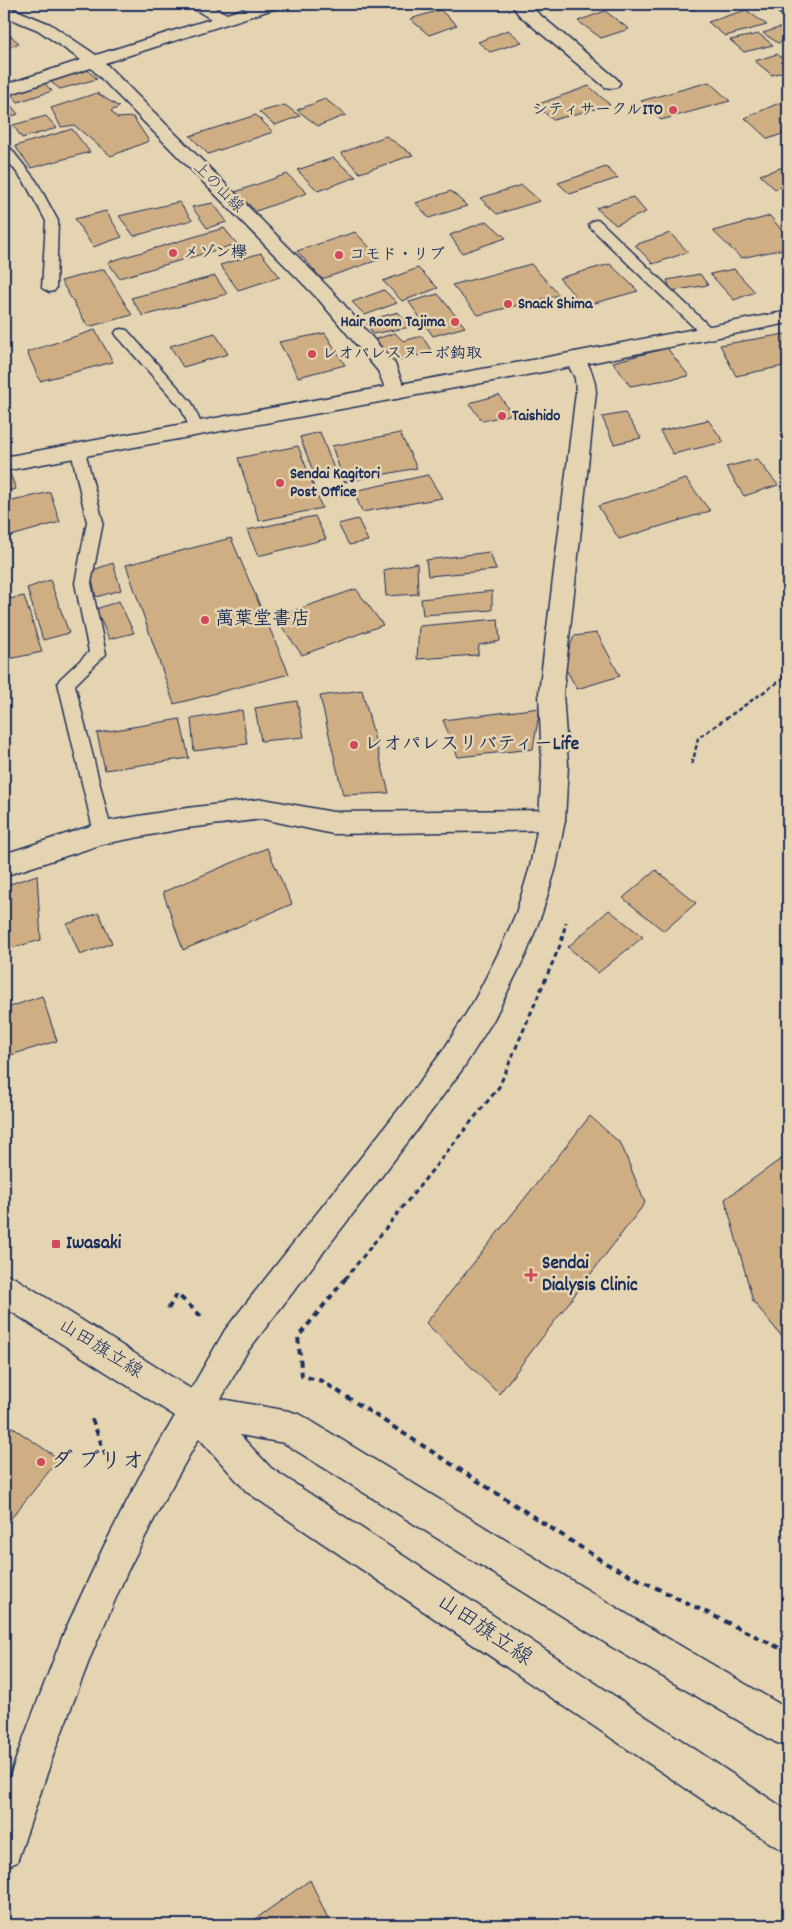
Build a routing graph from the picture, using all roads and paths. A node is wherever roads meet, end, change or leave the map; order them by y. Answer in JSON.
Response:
{"nodes":[{"id":1,"x":197,"y":4,"type":"edge"},
{"id":2,"x":274,"y":4,"type":"edge"},
{"id":3,"x":519,"y":4,"type":"edge"},
{"id":4,"x":778,"y":4,"type":"edge"},
{"id":5,"x":4,"y":10,"type":"edge"},
{"id":6,"x":788,"y":12,"type":"edge"},
{"id":7,"x":224,"y":19,"type":"junction"},
{"id":8,"x":94,"y":61,"type":"junction"},
{"id":9,"x":611,"y":83,"type":"dead end"},
{"id":10,"x":4,"y":91,"type":"edge"},
{"id":11,"x":4,"y":148,"type":"edge"},
{"id":12,"x":594,"y":224,"type":"dead end"},
{"id":13,"x":49,"y":288,"type":"dead end"},
{"id":14,"x":788,"y":317,"type":"edge"},
{"id":15,"x":707,"y":332,"type":"junction"},
{"id":16,"x":122,"y":333,"type":"dead end"},
{"id":17,"x":575,"y":360,"type":"junction"},
{"id":18,"x":396,"y":392,"type":"junction"},
{"id":19,"x":196,"y":428,"type":"junction"},
{"id":20,"x":78,"y":451,"type":"junction"},
{"id":21,"x":4,"y":464,"type":"edge"},
{"id":22,"x":788,"y":675,"type":"edge"},
{"id":23,"x":692,"y":764,"type":"dead end"},
{"id":24,"x":552,"y":820,"type":"junction"},
{"id":25,"x":103,"y":833,"type":"junction"},
{"id":26,"x":4,"y":865,"type":"edge"},
{"id":27,"x":567,"y":917,"type":"dead end"},
{"id":28,"x":4,"y":1289,"type":"edge"},
{"id":29,"x":168,"y":1309,"type":"dead end"},
{"id":30,"x":203,"y":1318,"type":"dead end"},
{"id":31,"x":196,"y":1411,"type":"junction"},
{"id":32,"x":92,"y":1419,"type":"dead end"},
{"id":33,"x":107,"y":1459,"type":"dead end"},
{"id":34,"x":788,"y":1652,"type":"edge"},
{"id":35,"x":788,"y":1729,"type":"edge"},
{"id":36,"x":788,"y":1833,"type":"edge"},
{"id":37,"x":4,"y":1849,"type":"edge"}],
"edges":[{"from":1,"to":7,"type":"street"},
{"from":2,"to":7,"type":"street"},
{"from":3,"to":9,"type":"street"},
{"from":4,"to":6,"type":"street"},
{"from":5,"to":8,"type":"street","name":"上の山線"},
{"from":7,"to":8,"type":"street"},
{"from":8,"to":10,"type":"street"},
{"from":8,"to":18,"type":"street","name":"上の山線"},
{"from":11,"to":13,"type":"lane"},
{"from":12,"to":15,"type":"lane"},
{"from":14,"to":15,"type":"street"},
{"from":15,"to":17,"type":"street"},
{"from":16,"to":19,"type":"lane"},
{"from":17,"to":18,"type":"street"},
{"from":17,"to":24,"type":"street"},
{"from":18,"to":19,"type":"street"},
{"from":19,"to":20,"type":"street"},
{"from":20,"to":21,"type":"street"},
{"from":20,"to":25,"type":"lane"},
{"from":22,"to":23,"type":"path"},
{"from":24,"to":25,"type":"street"},
{"from":24,"to":31,"type":"street"},
{"from":25,"to":26,"type":"street"},
{"from":27,"to":34,"type":"path"},
{"from":28,"to":31,"type":"street","name":"山田旗立線"},
{"from":29,"to":30,"type":"path"},
{"from":31,"to":35,"type":"street","name":"山田旗立線"},
{"from":31,"to":36,"type":"street","name":"山田旗立線"},
{"from":31,"to":37,"type":"street"},
{"from":32,"to":33,"type":"path"}]}
